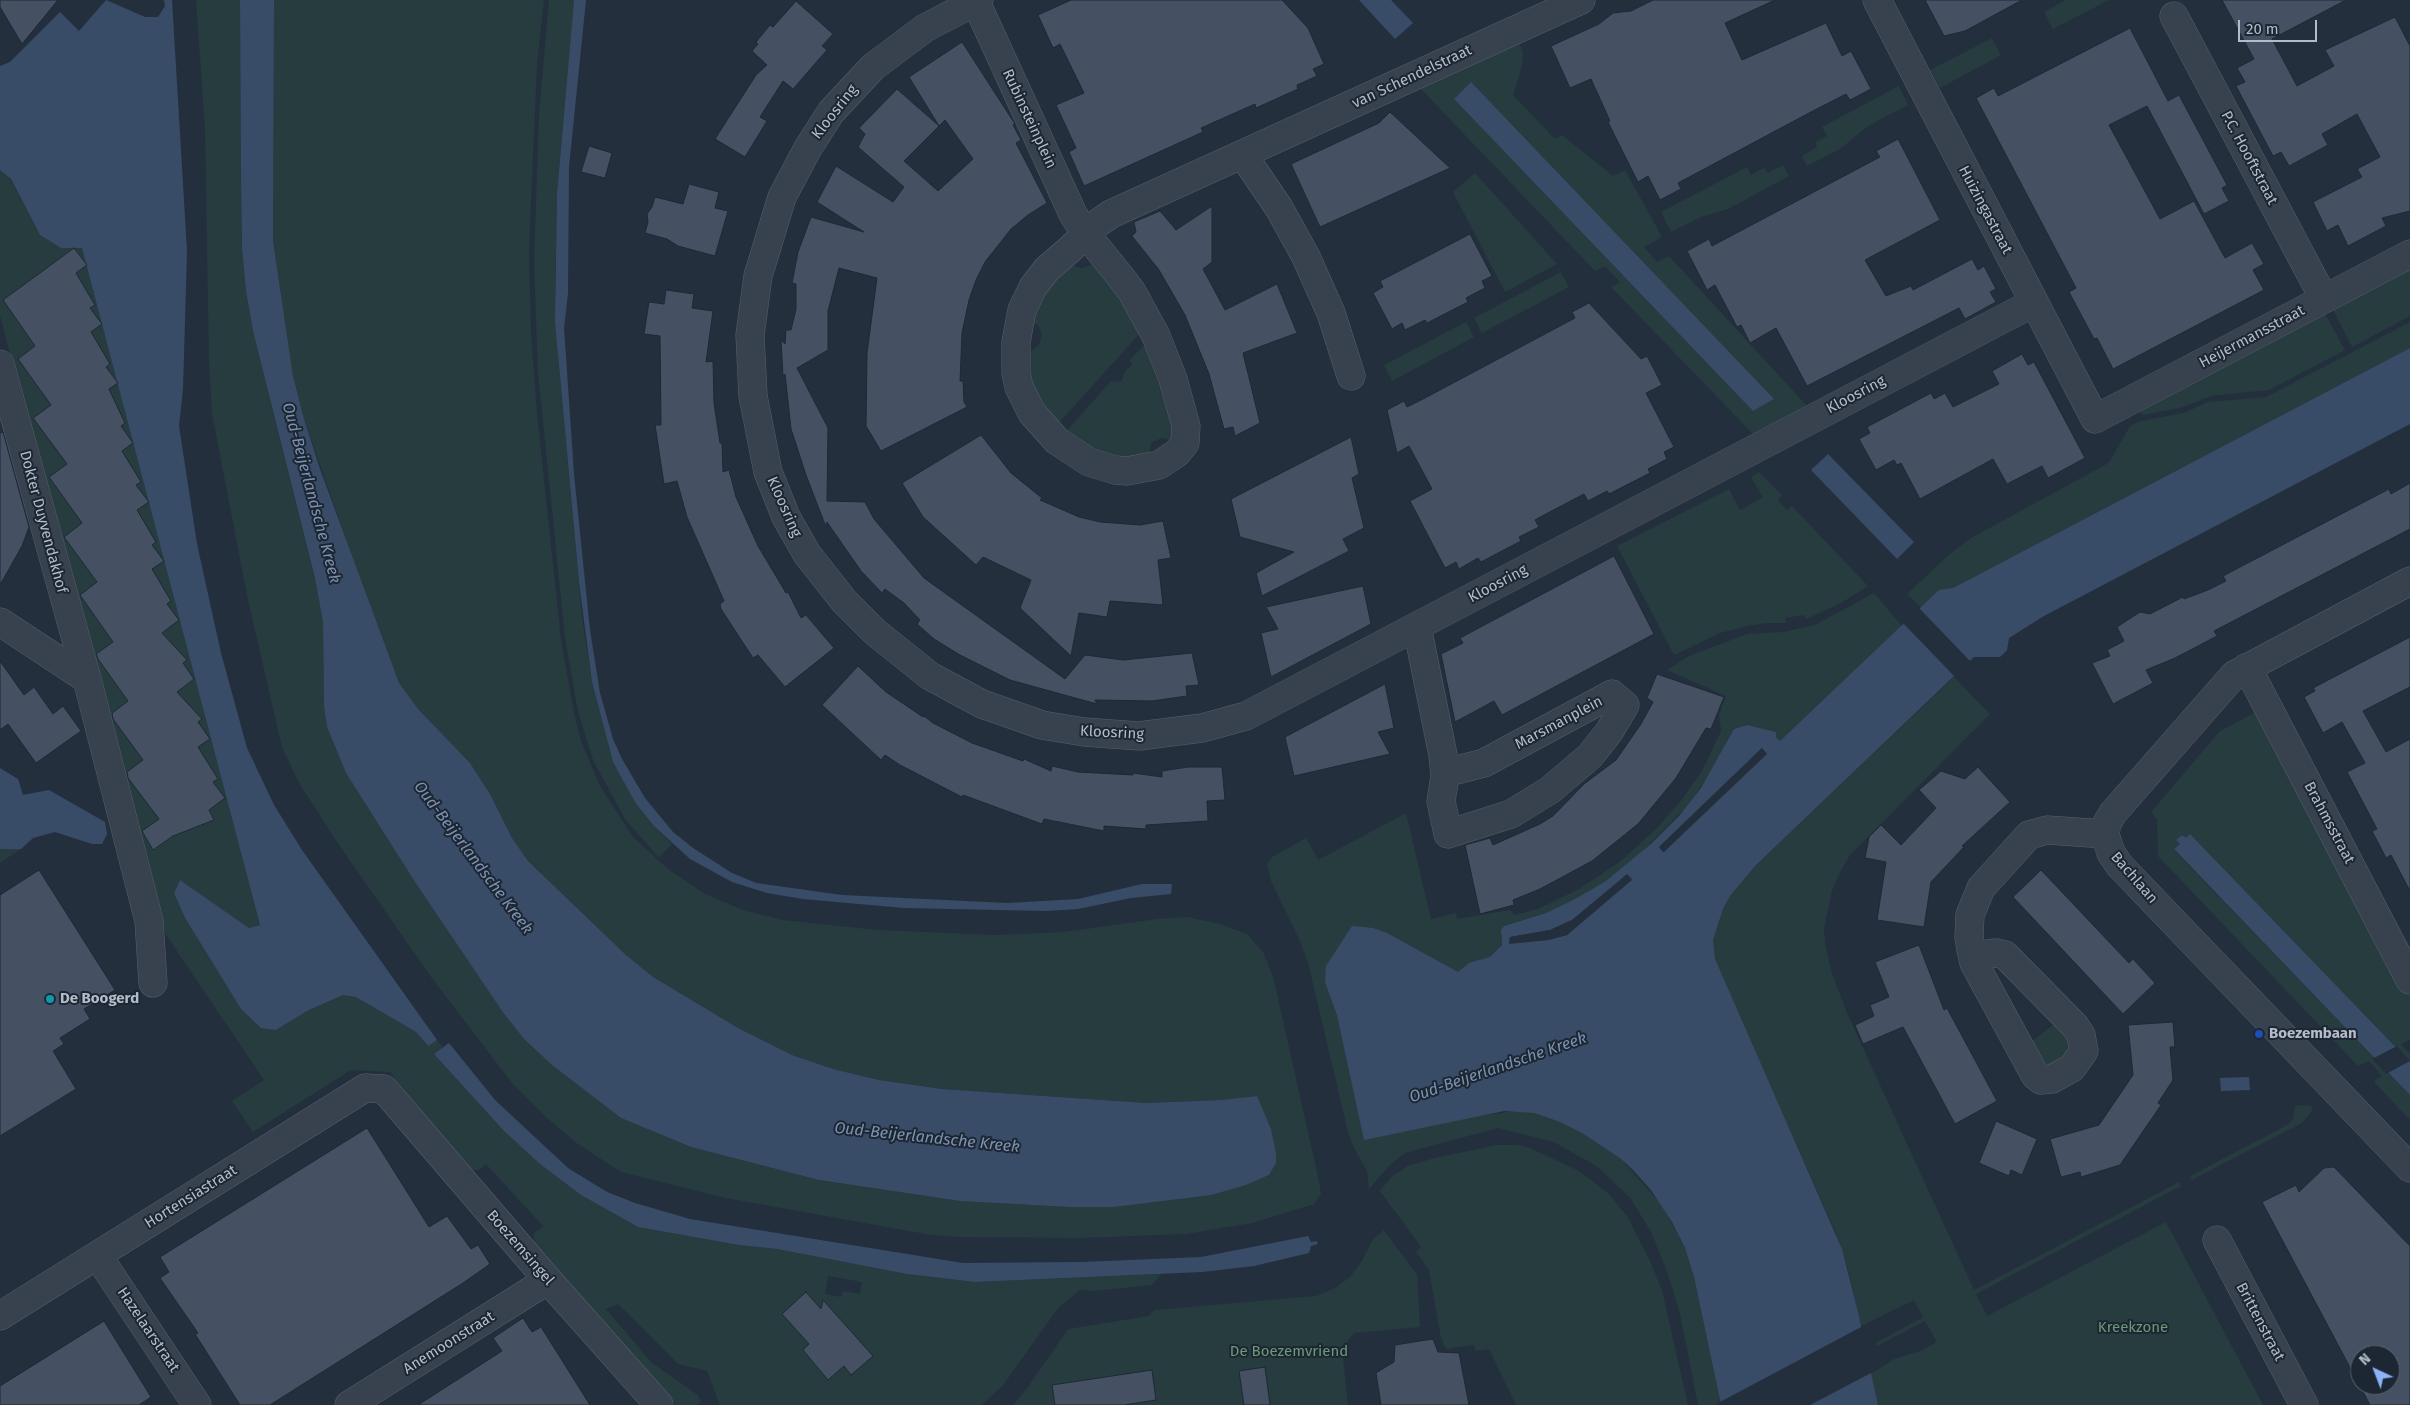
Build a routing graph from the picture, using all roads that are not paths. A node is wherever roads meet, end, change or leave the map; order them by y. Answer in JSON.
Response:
{"nodes":[{"id":1,"x":976,"y":0,"type":"edge"},
{"id":2,"x":1581,"y":0,"type":"edge"},
{"id":3,"x":1877,"y":0,"type":"edge"},
{"id":4,"x":2174,"y":16,"type":"dead end"},
{"id":5,"x":1243,"y":154,"type":"junction"},
{"id":6,"x":1086,"y":234,"type":"junction"},
{"id":7,"x":2410,"y":254,"type":"edge"},
{"id":8,"x":2324,"y":299,"type":"junction"},
{"id":9,"x":2034,"y":303,"type":"junction"},
{"id":10,"x":0,"y":364,"type":"edge"},
{"id":11,"x":1351,"y":376,"type":"dead end"},
{"id":12,"x":2095,"y":420,"type":"joint"},
{"id":13,"x":2410,"y":581,"type":"edge"},
{"id":14,"x":0,"y":622,"type":"edge"},
{"id":15,"x":1417,"y":627,"type":"junction"},
{"id":16,"x":2247,"y":667,"type":"junction"},
{"id":17,"x":87,"y":679,"type":"junction"},
{"id":18,"x":1445,"y":773,"type":"junction"},
{"id":19,"x":2105,"y":834,"type":"junction"},
{"id":20,"x":1973,"y":956,"type":"junction"},
{"id":21,"x":2410,"y":980,"type":"edge"},
{"id":22,"x":153,"y":984,"type":"dead end"},
{"id":23,"x":384,"y":1089,"type":"joint"},
{"id":24,"x":2410,"y":1168,"type":"edge"},
{"id":25,"x":2217,"y":1240,"type":"dead end"},
{"id":26,"x":98,"y":1256,"type":"junction"},
{"id":27,"x":548,"y":1280,"type":"junction"},
{"id":28,"x":0,"y":1316,"type":"edge"},
{"id":29,"x":196,"y":1405,"type":"edge"},
{"id":30,"x":349,"y":1405,"type":"edge"},
{"id":31,"x":659,"y":1405,"type":"edge"},
{"id":32,"x":2304,"y":1405,"type":"edge"}],
"edges":[{"from":1,"to":6,"type":"street","name":"Rubinsteinplein"},
{"from":1,"to":15,"type":"street","name":"Kloosring"},
{"from":2,"to":5,"type":"street","name":"van Schendelstraat"},
{"from":3,"to":9,"type":"street","name":"Huizingastraat"},
{"from":4,"to":8,"type":"street","name":"P.C. Hooftstraat"},
{"from":5,"to":6,"type":"street","name":"van Schendelstraat"},
{"from":5,"to":11,"type":"street"},
{"from":6,"to":6,"type":"street","name":"Rubinsteinplein"},
{"from":7,"to":8,"type":"street","name":"Heijermansstraat"},
{"from":8,"to":12,"type":"street","name":"Heijermansstraat"},
{"from":9,"to":12,"type":"street","name":"Huizingastraat"},
{"from":9,"to":15,"type":"street","name":"Kloosring"},
{"from":10,"to":17,"type":"street","name":"Dokter Duyvendakhof"},
{"from":13,"to":16,"type":"street","name":"Bachlaan"},
{"from":14,"to":17,"type":"street"},
{"from":15,"to":18,"type":"street","name":"Marsmanplein"},
{"from":16,"to":19,"type":"street","name":"Bachlaan"},
{"from":16,"to":21,"type":"street","name":"Brahmsstraat"},
{"from":17,"to":22,"type":"street","name":"Dokter Duyvendakhof"},
{"from":18,"to":18,"type":"street","name":"Marsmanplein"},
{"from":19,"to":20,"type":"street"},
{"from":19,"to":24,"type":"street","name":"Bachlaan"},
{"from":20,"to":20,"type":"street"},
{"from":23,"to":26,"type":"street","name":"Hortensiastraat"},
{"from":23,"to":27,"type":"street","name":"Boezemsingel"},
{"from":25,"to":32,"type":"street","name":"Brittenstraat"},
{"from":26,"to":28,"type":"street","name":"Hortensiastraat"},
{"from":26,"to":29,"type":"street","name":"Hazelaarstraat"},
{"from":27,"to":30,"type":"street","name":"Anemoonstraat"},
{"from":27,"to":31,"type":"street","name":"Boezemsingel"}]}
